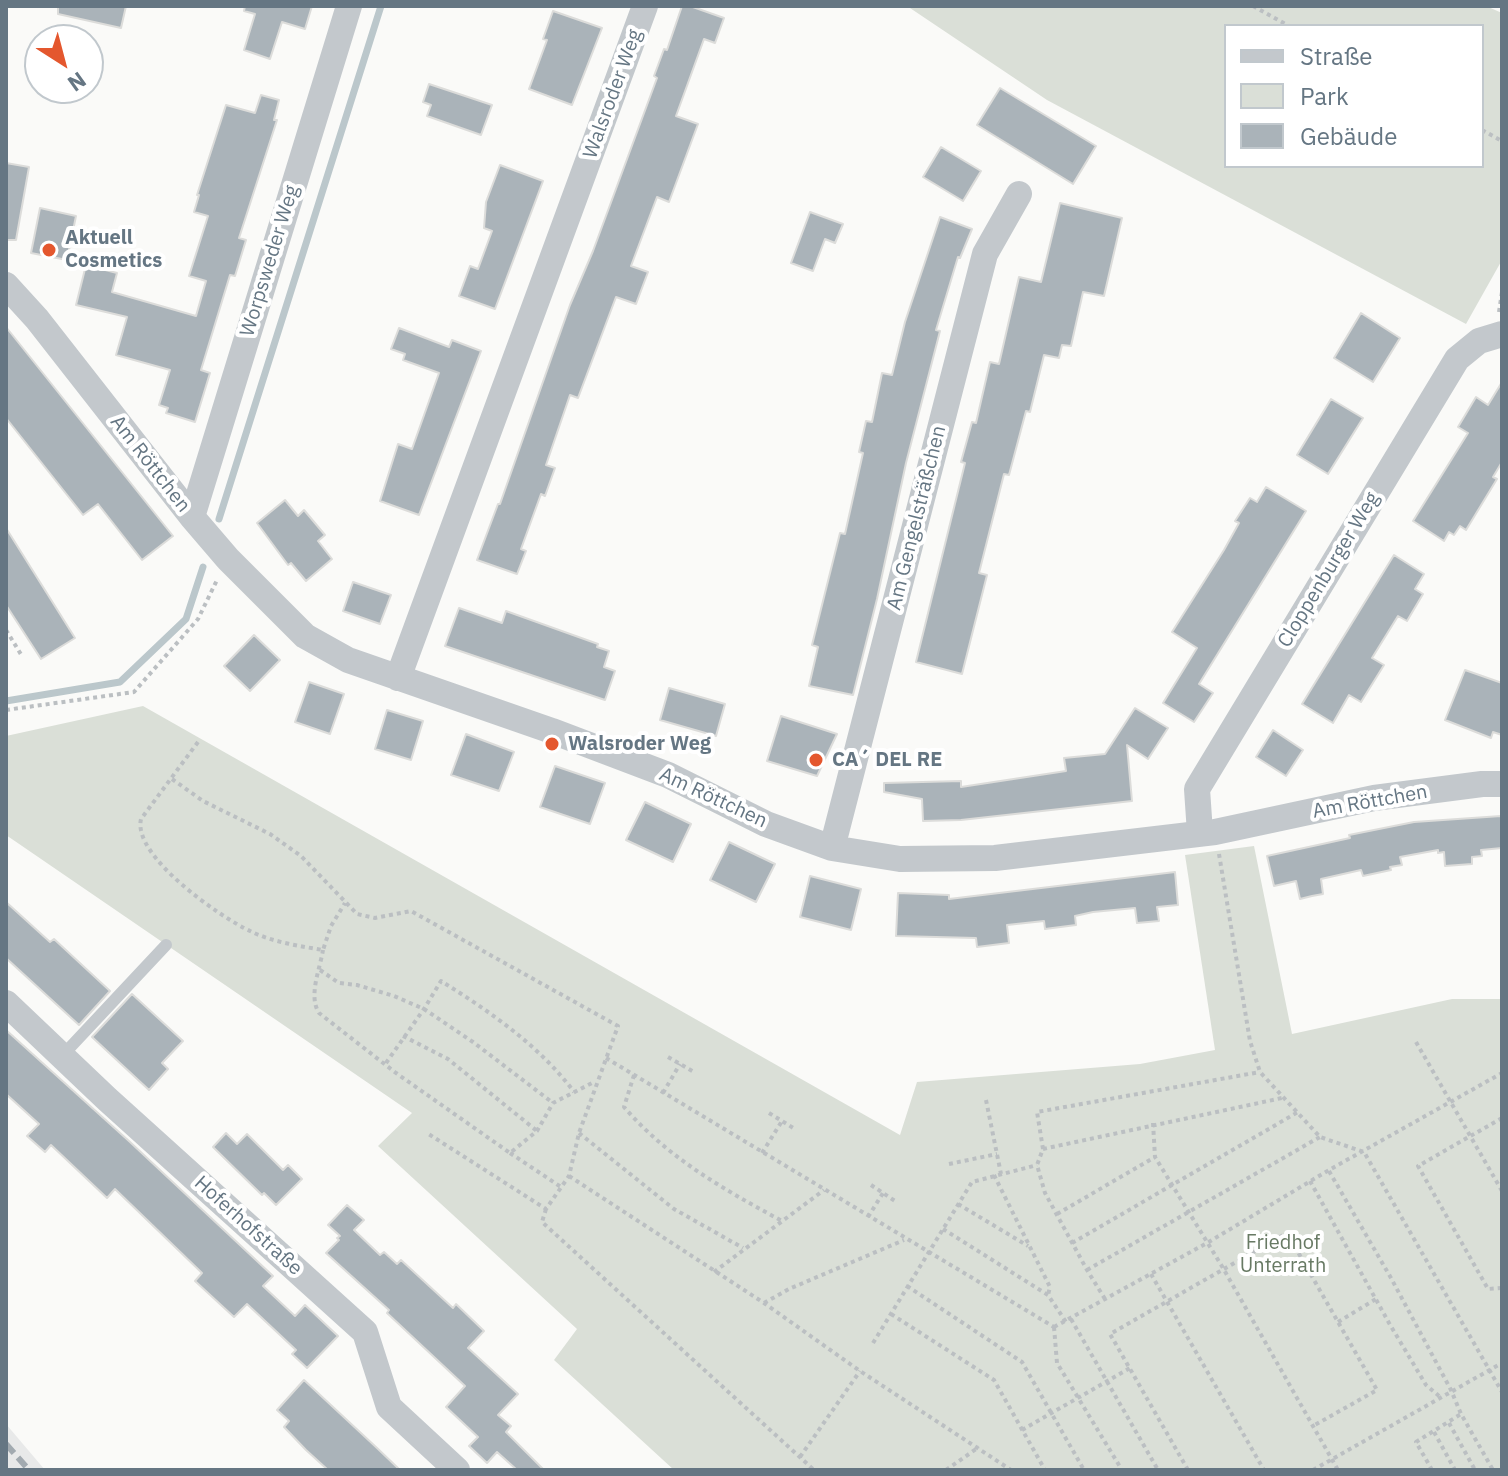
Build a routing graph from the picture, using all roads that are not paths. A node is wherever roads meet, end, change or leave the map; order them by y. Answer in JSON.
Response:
{"nodes":[{"id":1,"x":349,"y":6,"type":"edge"},
{"id":2,"x":645,"y":6,"type":"edge"},
{"id":3,"x":1019,"y":194,"type":"dead end"},
{"id":4,"x":6,"y":285,"type":"edge"},
{"id":5,"x":1502,"y":334,"type":"edge"},
{"id":6,"x":192,"y":517,"type":"junction"},
{"id":7,"x":398,"y":678,"type":"junction"},
{"id":8,"x":1502,"y":784,"type":"edge"},
{"id":9,"x":1200,"y":833,"type":"junction"},
{"id":10,"x":832,"y":848,"type":"junction"},
{"id":11,"x":166,"y":945,"type":"dead end"},
{"id":12,"x":6,"y":1003,"type":"edge"},
{"id":13,"x":62,"y":1056,"type":"junction"},
{"id":14,"x":457,"y":1470,"type":"edge"}],
"edges":[{"from":1,"to":6,"type":"street","name":"Worpsweder Weg"},
{"from":2,"to":7,"type":"street","name":"Walsroder Weg"},
{"from":3,"to":10,"type":"street","name":"Am Gengelsträßchen"},
{"from":4,"to":6,"type":"street","name":"Am Röttchen"},
{"from":5,"to":9,"type":"street","name":"Cloppenburger Weg"},
{"from":6,"to":7,"type":"street","name":"Am Röttchen"},
{"from":7,"to":10,"type":"street","name":"Am Röttchen"},
{"from":8,"to":9,"type":"street","name":"Am Röttchen"},
{"from":9,"to":10,"type":"street","name":"Am Röttchen"},
{"from":11,"to":13,"type":"lane"},
{"from":12,"to":13,"type":"street","name":"Hoferhofstraße"},
{"from":13,"to":14,"type":"street","name":"Hoferhofstraße"}]}
